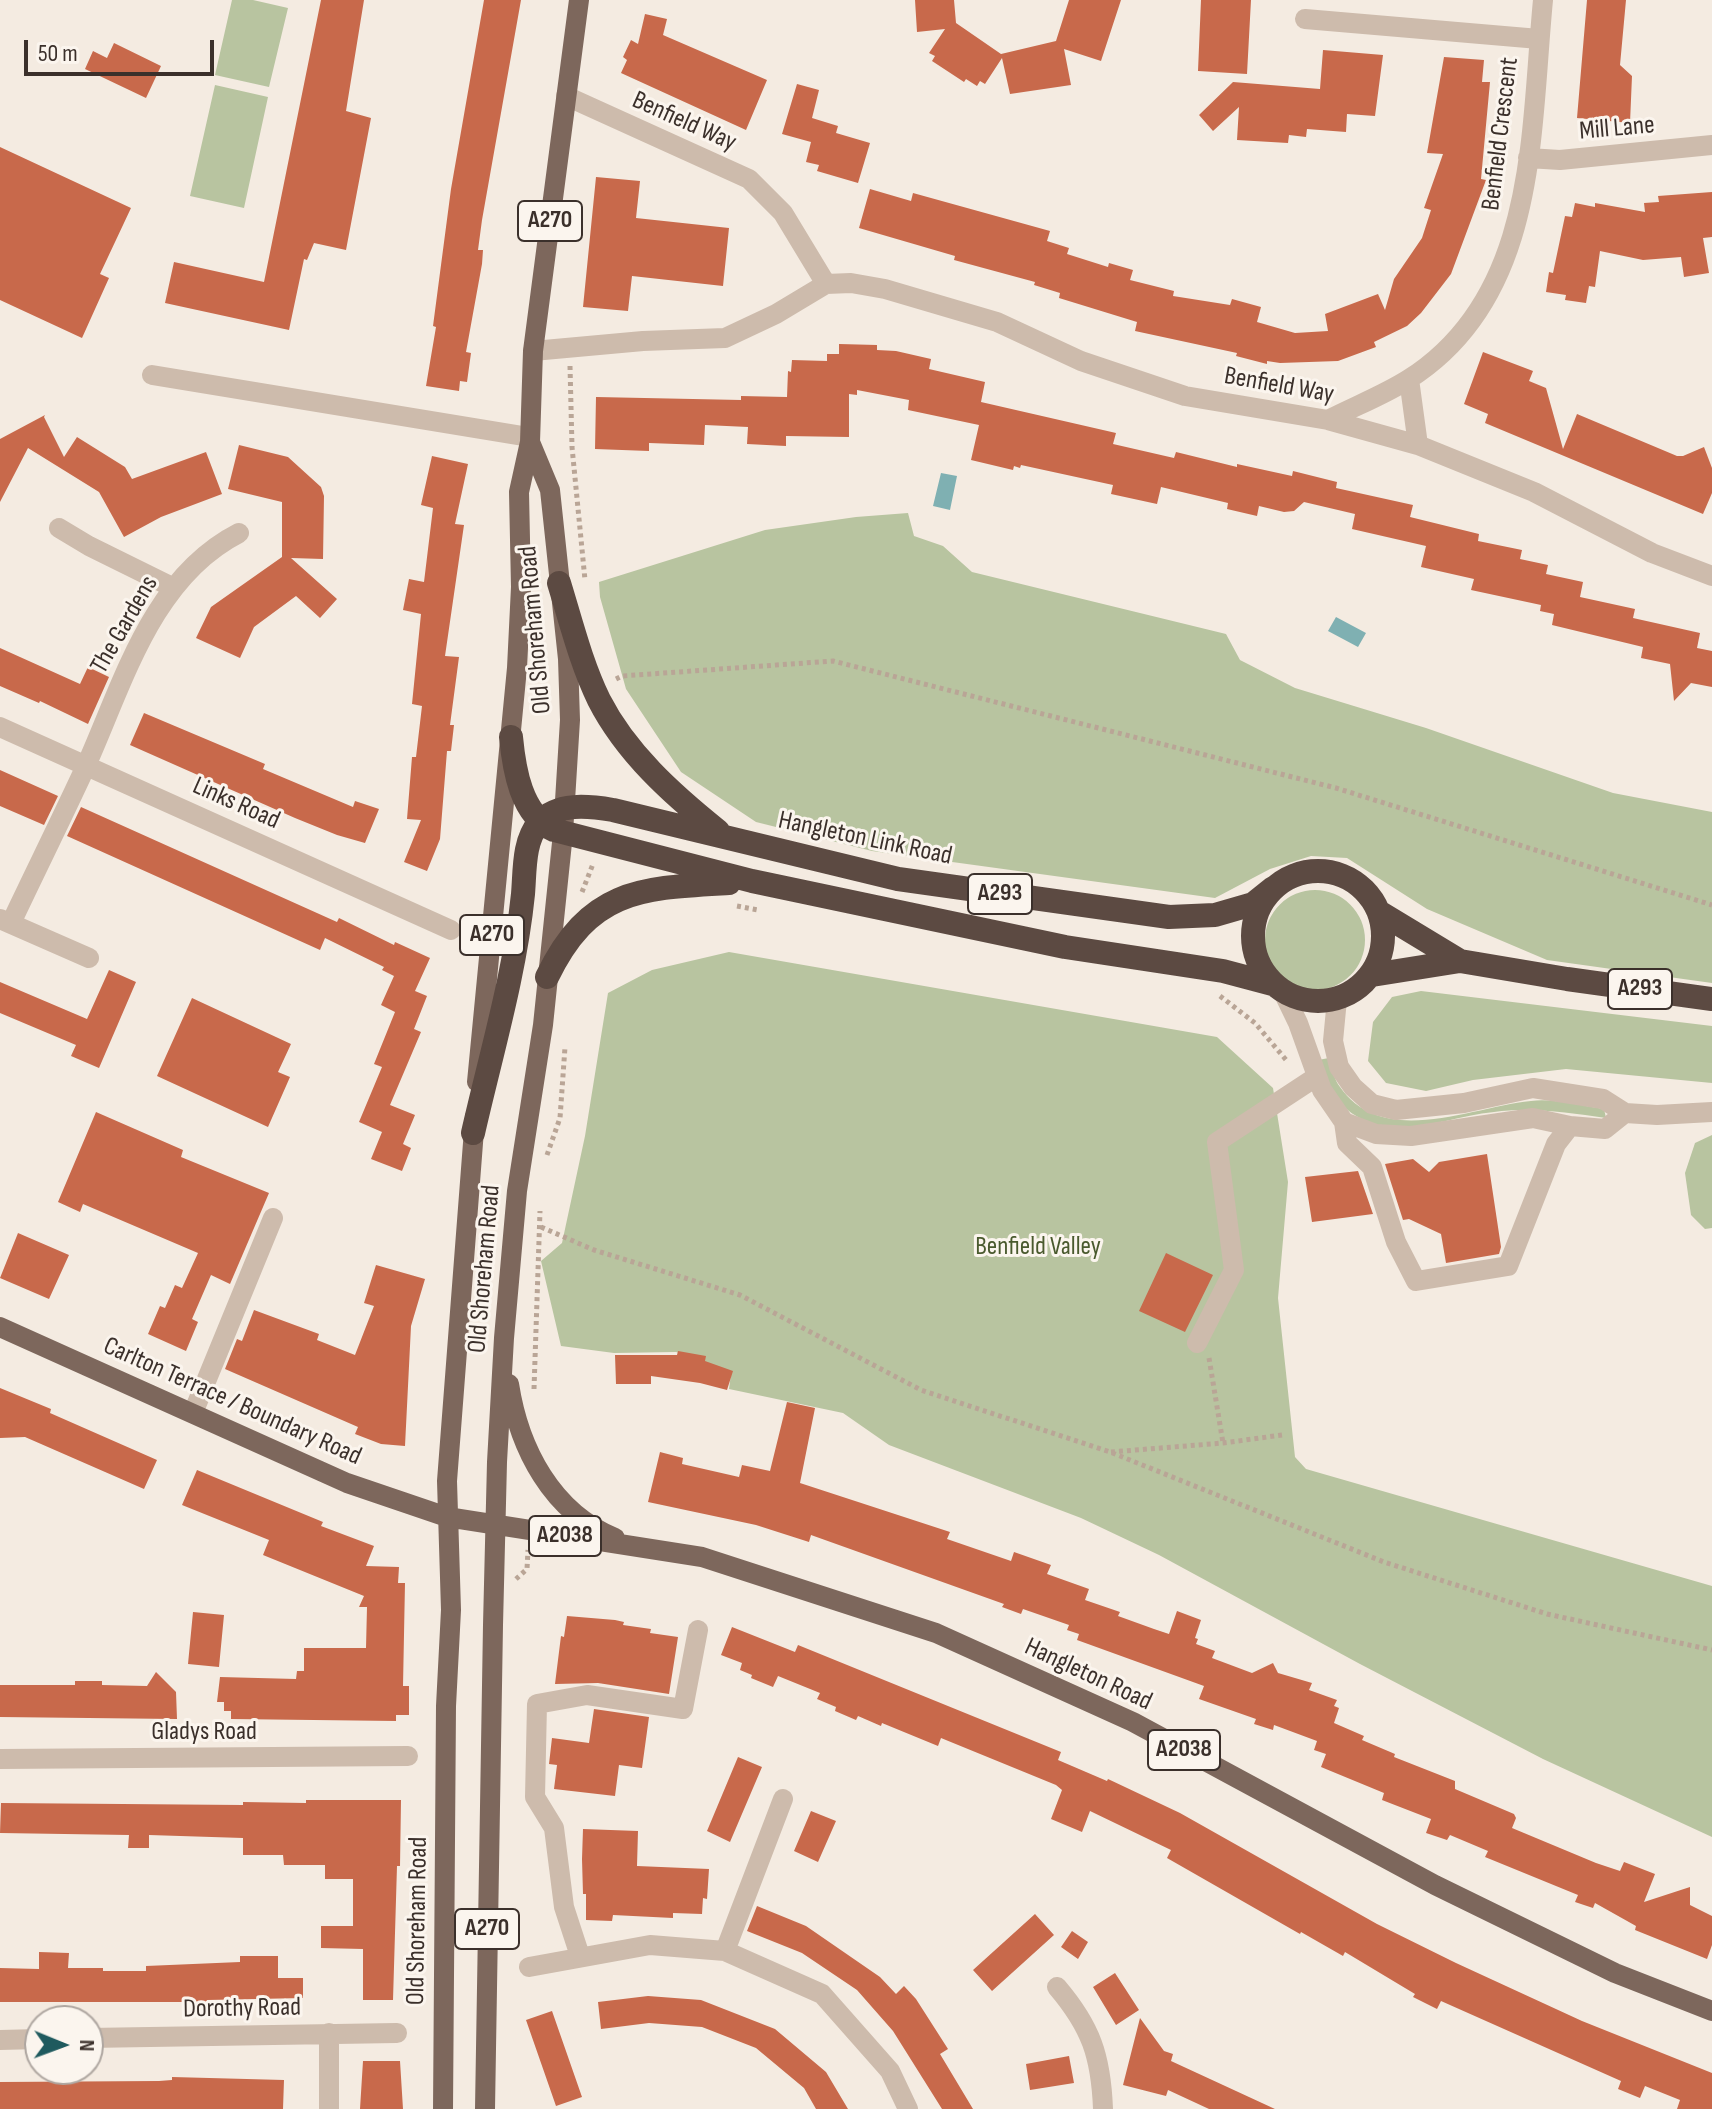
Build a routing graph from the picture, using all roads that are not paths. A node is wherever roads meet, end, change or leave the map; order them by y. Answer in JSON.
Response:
{"nodes":[{"id":1,"x":579,"y":0,"type":"edge"},
{"id":2,"x":1543,"y":0,"type":"edge"},
{"id":3,"x":1305,"y":19,"type":"dead end"},
{"id":4,"x":1539,"y":39,"type":"junction"},
{"id":5,"x":566,"y":96,"type":"junction"},
{"id":6,"x":1712,"y":145,"type":"edge"},
{"id":7,"x":1528,"y":158,"type":"junction"},
{"id":8,"x":826,"y":284,"type":"junction"},
{"id":9,"x":533,"y":351,"type":"junction"},
{"id":10,"x":152,"y":375,"type":"dead end"},
{"id":11,"x":1409,"y":379,"type":"junction"},
{"id":12,"x":1328,"y":420,"type":"junction"},
{"id":13,"x":530,"y":440,"type":"junction"},
{"id":14,"x":1418,"y":445,"type":"junction"},
{"id":15,"x":59,"y":528,"type":"dead end"},
{"id":16,"x":239,"y":533,"type":"dead end"},
{"id":17,"x":1712,"y":576,"type":"edge"},
{"id":18,"x":559,"y":583,"type":"junction"},
{"id":19,"x":172,"y":587,"type":"junction"},
{"id":20,"x":0,"y":727,"type":"edge"},
{"id":21,"x":511,"y":737,"type":"junction"},
{"id":22,"x":86,"y":765,"type":"junction"},
{"id":23,"x":540,"y":821,"type":"junction"},
{"id":24,"x":564,"y":821,"type":"junction"},
{"id":25,"x":725,"y":837,"type":"junction"},
{"id":26,"x":752,"y":881,"type":"junction"},
{"id":27,"x":1273,"y":888,"type":"junction"},
{"id":28,"x":1379,"y":912,"type":"junction"},
{"id":29,"x":5,"y":921,"type":"edge"},
{"id":30,"x":451,"y":930,"type":"dead end"},
{"id":31,"x":89,"y":958,"type":"dead end"},
{"id":32,"x":1460,"y":961,"type":"junction"},
{"id":33,"x":1372,"y":975,"type":"junction"},
{"id":34,"x":547,"y":977,"type":"junction"},
{"id":35,"x":1277,"y":988,"type":"junction"},
{"id":36,"x":1337,"y":999,"type":"junction"},
{"id":37,"x":1712,"y":999,"type":"edge"},
{"id":38,"x":1309,"y":1081,"type":"junction"},
{"id":39,"x":1712,"y":1112,"type":"edge"},
{"id":40,"x":1625,"y":1113,"type":"junction"},
{"id":41,"x":1344,"y":1122,"type":"junction"},
{"id":42,"x":1570,"y":1126,"type":"junction"},
{"id":43,"x":473,"y":1133,"type":"junction"},
{"id":44,"x":273,"y":1218,"type":"dead end"},
{"id":45,"x":0,"y":1327,"type":"edge"},
{"id":46,"x":504,"y":1338,"type":"junction"},
{"id":47,"x":1197,"y":1343,"type":"road end"},
{"id":48,"x":193,"y":1413,"type":"junction"},
{"id":49,"x":447,"y":1517,"type":"junction"},
{"id":50,"x":497,"y":1526,"type":"junction"},
{"id":51,"x":633,"y":1546,"type":"junction"},
{"id":52,"x":698,"y":1630,"type":"dead end"},
{"id":53,"x":408,"y":1756,"type":"dead end"},
{"id":54,"x":0,"y":1759,"type":"edge"},
{"id":55,"x":783,"y":1799,"type":"dead end"},
{"id":56,"x":725,"y":1951,"type":"junction"},
{"id":57,"x":580,"y":1956,"type":"junction"},
{"id":58,"x":529,"y":1967,"type":"dead end"},
{"id":59,"x":1057,"y":1987,"type":"dead end"},
{"id":60,"x":1712,"y":2011,"type":"edge"},
{"id":61,"x":329,"y":2033,"type":"junction"},
{"id":62,"x":397,"y":2033,"type":"dead end"},
{"id":63,"x":104,"y":2038,"type":"edge"},
{"id":64,"x":24,"y":2039,"type":"edge"},
{"id":65,"x":0,"y":2040,"type":"edge"},
{"id":66,"x":329,"y":2109,"type":"edge"},
{"id":67,"x":443,"y":2109,"type":"edge"},
{"id":68,"x":485,"y":2109,"type":"edge"},
{"id":69,"x":908,"y":2109,"type":"edge"},
{"id":70,"x":1103,"y":2109,"type":"edge"}],
"edges":[{"from":1,"to":5,"type":"main road","name":"Old Shoreham Road","number":"A270"},
{"from":2,"to":4,"type":"street","name":"Benfield Crescent"},
{"from":3,"to":4,"type":"street"},
{"from":4,"to":7,"type":"street","name":"Benfield Crescent"},
{"from":5,"to":8,"type":"street","name":"Benfield Way"},
{"from":5,"to":9,"type":"main road","name":"Old Shoreham Road","number":"A270"},
{"from":6,"to":7,"type":"street","name":"Mill Lane"},
{"from":7,"to":11,"type":"street","name":"Benfield Crescent"},
{"from":8,"to":9,"type":"street"},
{"from":8,"to":12,"type":"street","name":"Benfield Way"},
{"from":9,"to":13,"type":"main road","name":"Old Shoreham Road","number":"A270"},
{"from":10,"to":13,"type":"street"},
{"from":11,"to":12,"type":"street","name":"Benfield Crescent"},
{"from":11,"to":14,"type":"street"},
{"from":12,"to":14,"type":"street","name":"Benfield Way"},
{"from":13,"to":18,"type":"main road","name":"Old Shoreham Road","number":"A270"},
{"from":13,"to":21,"type":"main road","name":"Old Shoreham Road","number":"A270"},
{"from":14,"to":17,"type":"street","name":"Benfield Way"},
{"from":15,"to":19,"type":"street"},
{"from":16,"to":19,"type":"street","name":"The Gardens"},
{"from":18,"to":24,"type":"main road","name":"Old Shoreham Road","number":"A270"},
{"from":18,"to":25,"type":"highway","number":"A293"},
{"from":19,"to":22,"type":"street","name":"The Gardens"},
{"from":20,"to":22,"type":"street","name":"Links Road"},
{"from":21,"to":23,"type":"highway"},
{"from":21,"to":43,"type":"main road","name":"Old Shoreham Road","number":"A270"},
{"from":22,"to":29,"type":"street","name":"The Gardens"},
{"from":22,"to":30,"type":"street","name":"Links Road"},
{"from":23,"to":24,"type":"highway","name":"Hangleton Link Road","number":"A293"},
{"from":23,"to":43,"type":"highway"},
{"from":24,"to":25,"type":"highway","name":"Hangleton Link Road","number":"A293"},
{"from":24,"to":26,"type":"highway","name":"Hangleton Link Road","number":"A293"},
{"from":24,"to":34,"type":"main road","name":"Old Shoreham Road","number":"A270"},
{"from":25,"to":27,"type":"highway","name":"Hangleton Link Road","number":"A293"},
{"from":26,"to":34,"type":"highway","number":"A293"},
{"from":26,"to":35,"type":"highway","name":"Hangleton Link Road","number":"A293"},
{"from":27,"to":28,"type":"highway"},
{"from":27,"to":35,"type":"highway"},
{"from":28,"to":32,"type":"highway","number":"A293"},
{"from":28,"to":33,"type":"highway"},
{"from":29,"to":31,"type":"street"},
{"from":32,"to":33,"type":"highway","number":"A293"},
{"from":32,"to":37,"type":"highway","number":"A293"},
{"from":33,"to":36,"type":"highway"},
{"from":34,"to":46,"type":"main road","name":"Old Shoreham Road","number":"A270"},
{"from":35,"to":36,"type":"highway"},
{"from":35,"to":38,"type":"street"},
{"from":36,"to":40,"type":"street"},
{"from":38,"to":41,"type":"street"},
{"from":38,"to":47,"type":"street"},
{"from":39,"to":40,"type":"street"},
{"from":40,"to":42,"type":"street"},
{"from":41,"to":42,"type":"street"},
{"from":41,"to":42,"type":"street"},
{"from":43,"to":49,"type":"main road","name":"Old Shoreham Road","number":"A270"},
{"from":44,"to":48,"type":"street"},
{"from":45,"to":48,"type":"main road","name":"Carlton Terrace / Boundary Road"},
{"from":46,"to":50,"type":"main road","name":"Old Shoreham Road","number":"A270"},
{"from":46,"to":51,"type":"main road"},
{"from":48,"to":49,"type":"main road","name":"Carlton Terrace / Boundary Road"},
{"from":49,"to":50,"type":"main road","name":"Hangleton Road","number":"A2038"},
{"from":49,"to":67,"type":"main road","name":"Old Shoreham Road","number":"A270"},
{"from":50,"to":51,"type":"main road","name":"Hangleton Road","number":"A2038"},
{"from":50,"to":68,"type":"main road","name":"Old Shoreham Road","number":"A270"},
{"from":51,"to":60,"type":"main road","name":"Hangleton Road","number":"A2038"},
{"from":52,"to":57,"type":"street"},
{"from":53,"to":54,"type":"street","name":"Gladys Road"},
{"from":55,"to":56,"type":"street"},
{"from":56,"to":57,"type":"street"},
{"from":56,"to":69,"type":"street"},
{"from":57,"to":58,"type":"street"},
{"from":59,"to":70,"type":"street"},
{"from":61,"to":62,"type":"street","name":"Dorothy Road"},
{"from":61,"to":63,"type":"street","name":"Dorothy Road"},
{"from":61,"to":66,"type":"street"},
{"from":64,"to":65,"type":"street"}]}
